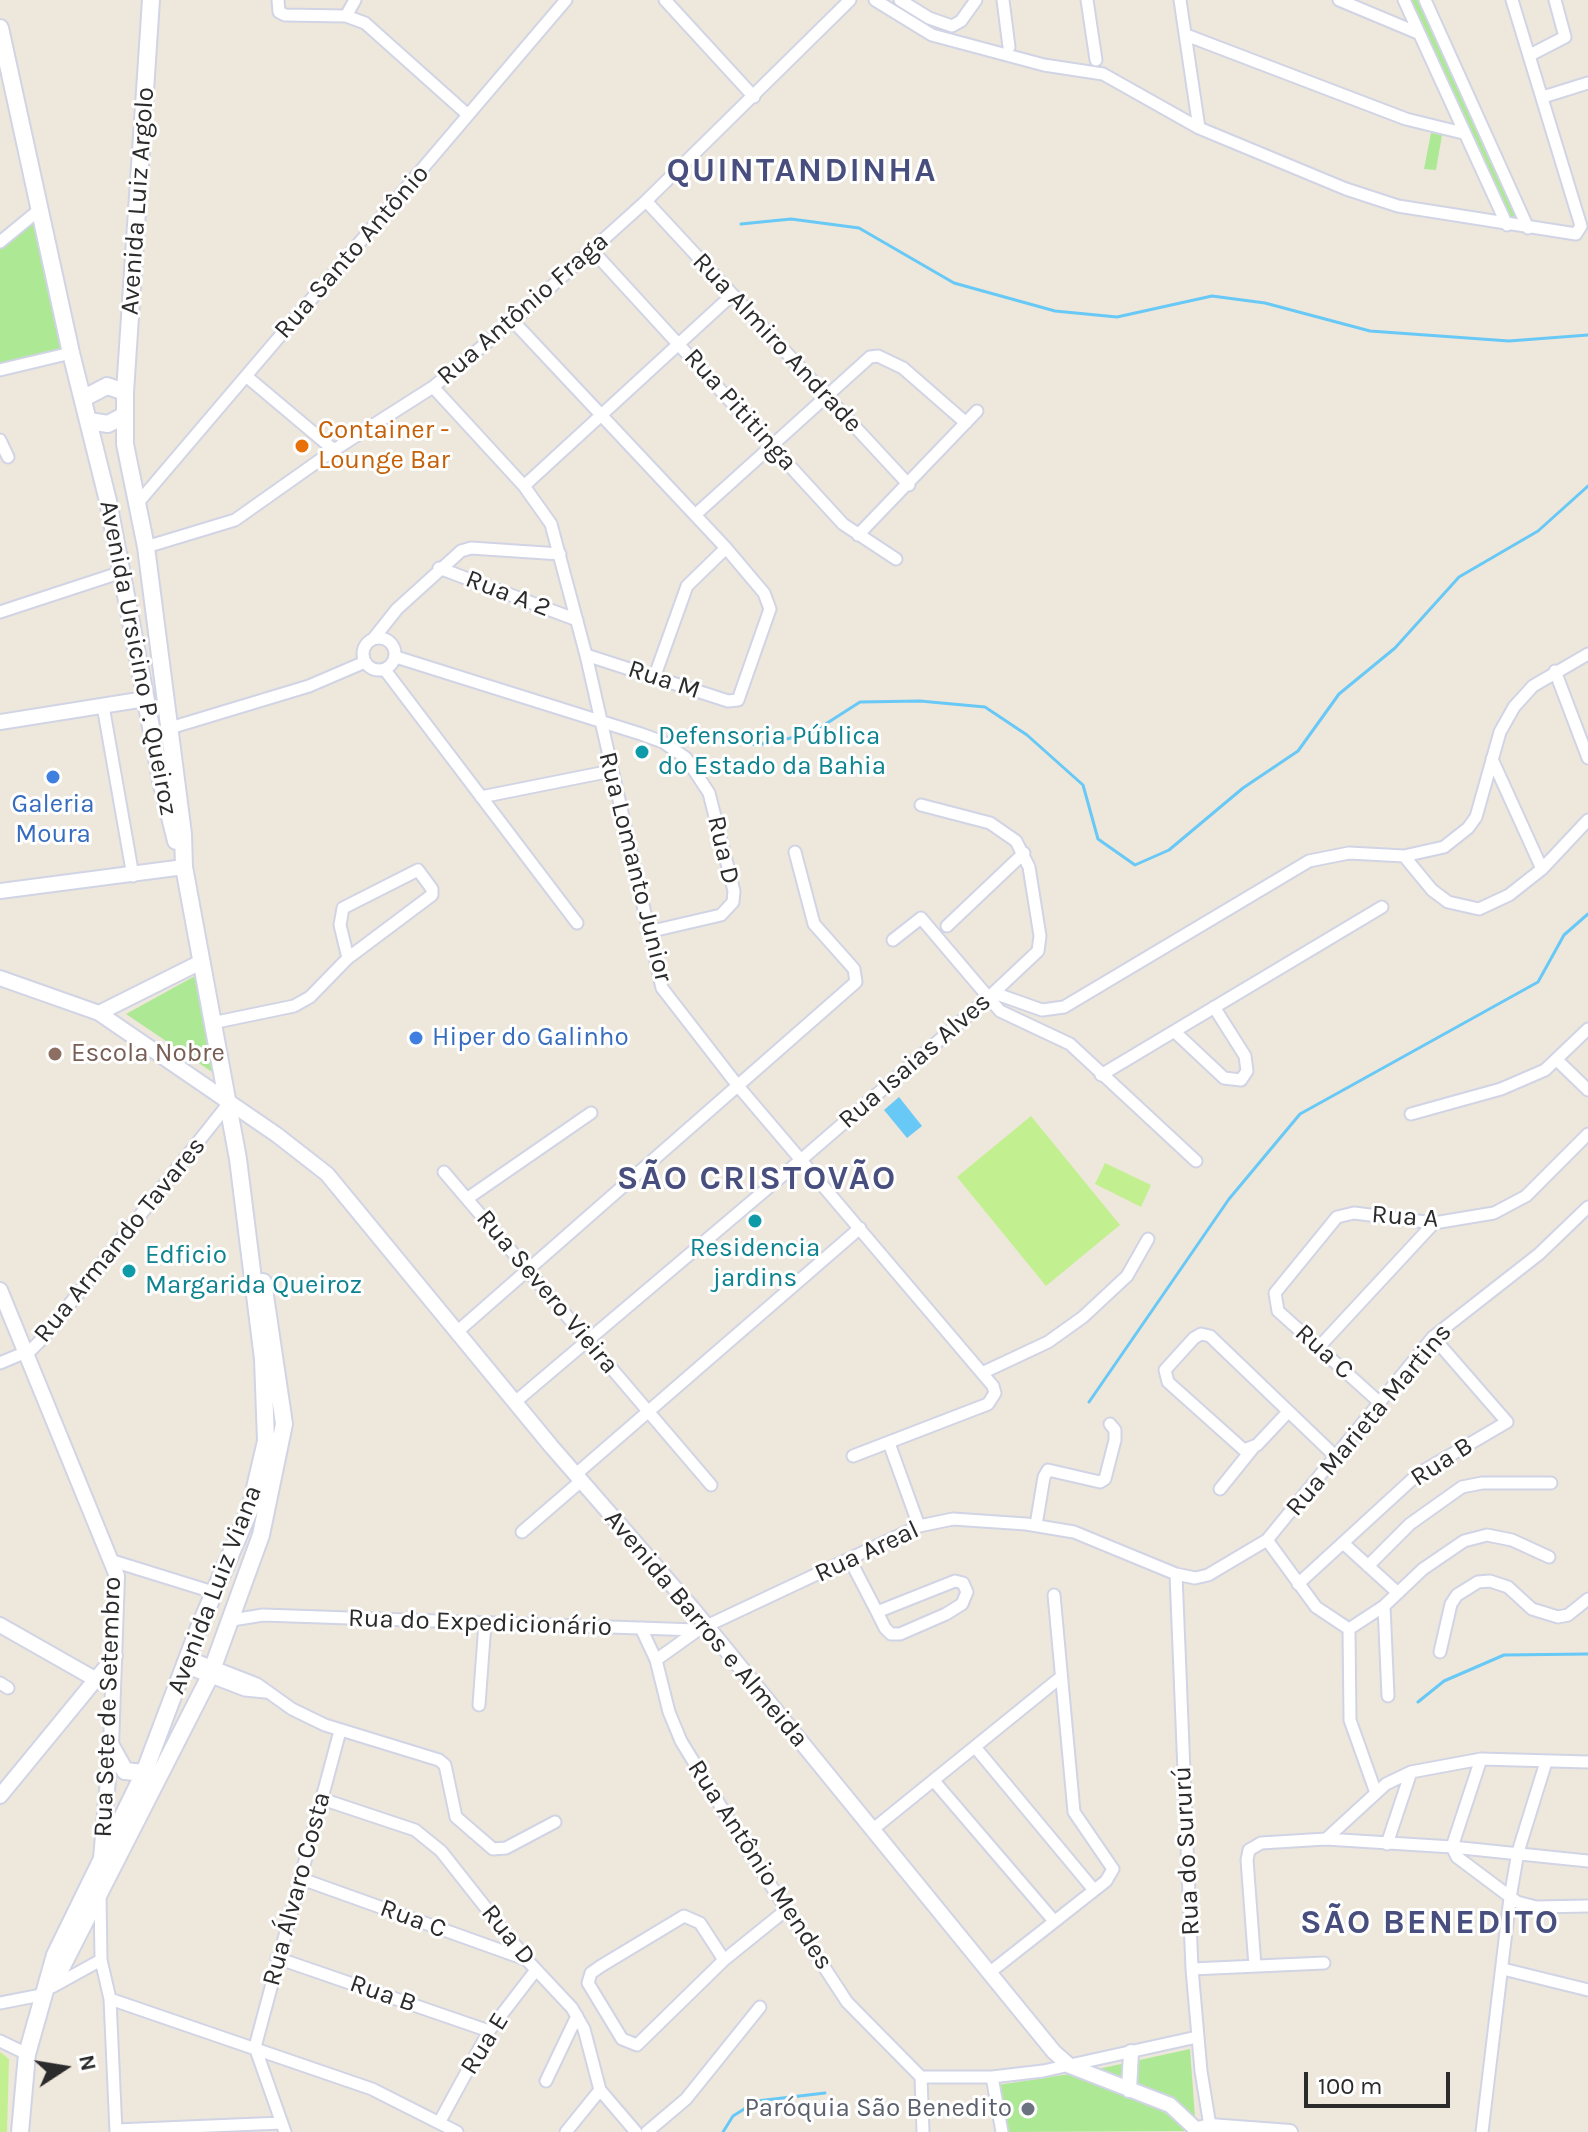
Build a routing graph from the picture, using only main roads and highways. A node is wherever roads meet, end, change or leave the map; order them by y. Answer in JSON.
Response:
{"nodes":[{"id":1,"x":151,"y":0,"type":"edge"},
{"id":2,"x":0,"y":28,"type":"edge"},
{"id":3,"x":84,"y":398,"type":"junction"},
{"id":4,"x":125,"y":403,"type":"junction"},
{"id":5,"x":89,"y":421,"type":"junction"},
{"id":6,"x":125,"y":444,"type":"junction"},
{"id":7,"x":95,"y":450,"type":"junction"},
{"id":8,"x":181,"y":849,"type":"junction"},
{"id":9,"x":276,"y":1423,"type":"junction"},
{"id":10,"x":111,"y":1746,"type":"road end"},
{"id":11,"x":144,"y":1773,"type":"junction"},
{"id":12,"x":46,"y":1991,"type":"junction"},
{"id":13,"x":20,"y":2132,"type":"edge"},
{"id":14,"x":29,"y":2132,"type":"edge"}],
"edges":[{"from":1,"to":4,"type":"main road","name":"Avenida Luiz Argolo"},
{"from":2,"to":3,"type":"main road","name":"Avenida Ursicino P. Queiroz"},
{"from":3,"to":4,"type":"main road"},
{"from":3,"to":5,"type":"main road","name":"Avenida Ursicino P. Queiroz"},
{"from":4,"to":5,"type":"main road"},
{"from":4,"to":6,"type":"main road","name":"Avenida Ursicino P. Queiroz"},
{"from":5,"to":7,"type":"main road","name":"Avenida Ursicino P. Queiroz"},
{"from":6,"to":7,"type":"main road"},
{"from":6,"to":8,"type":"main road","name":"Avenida Ursicino P. Queiroz"},
{"from":7,"to":8,"type":"main road","name":"Avenida Ursicino P. Queiroz"},
{"from":8,"to":9,"type":"main road","name":"Avenida Luiz Viana"},
{"from":9,"to":11,"type":"main road","name":"Avenida Luiz Viana"},
{"from":9,"to":12,"type":"main road","name":"Avenida Luiz Viana"},
{"from":10,"to":11,"type":"main road"},
{"from":11,"to":12,"type":"main road","name":"Avenida Luiz Viana"},
{"from":12,"to":13,"type":"main road"},
{"from":12,"to":14,"type":"main road"}]}
